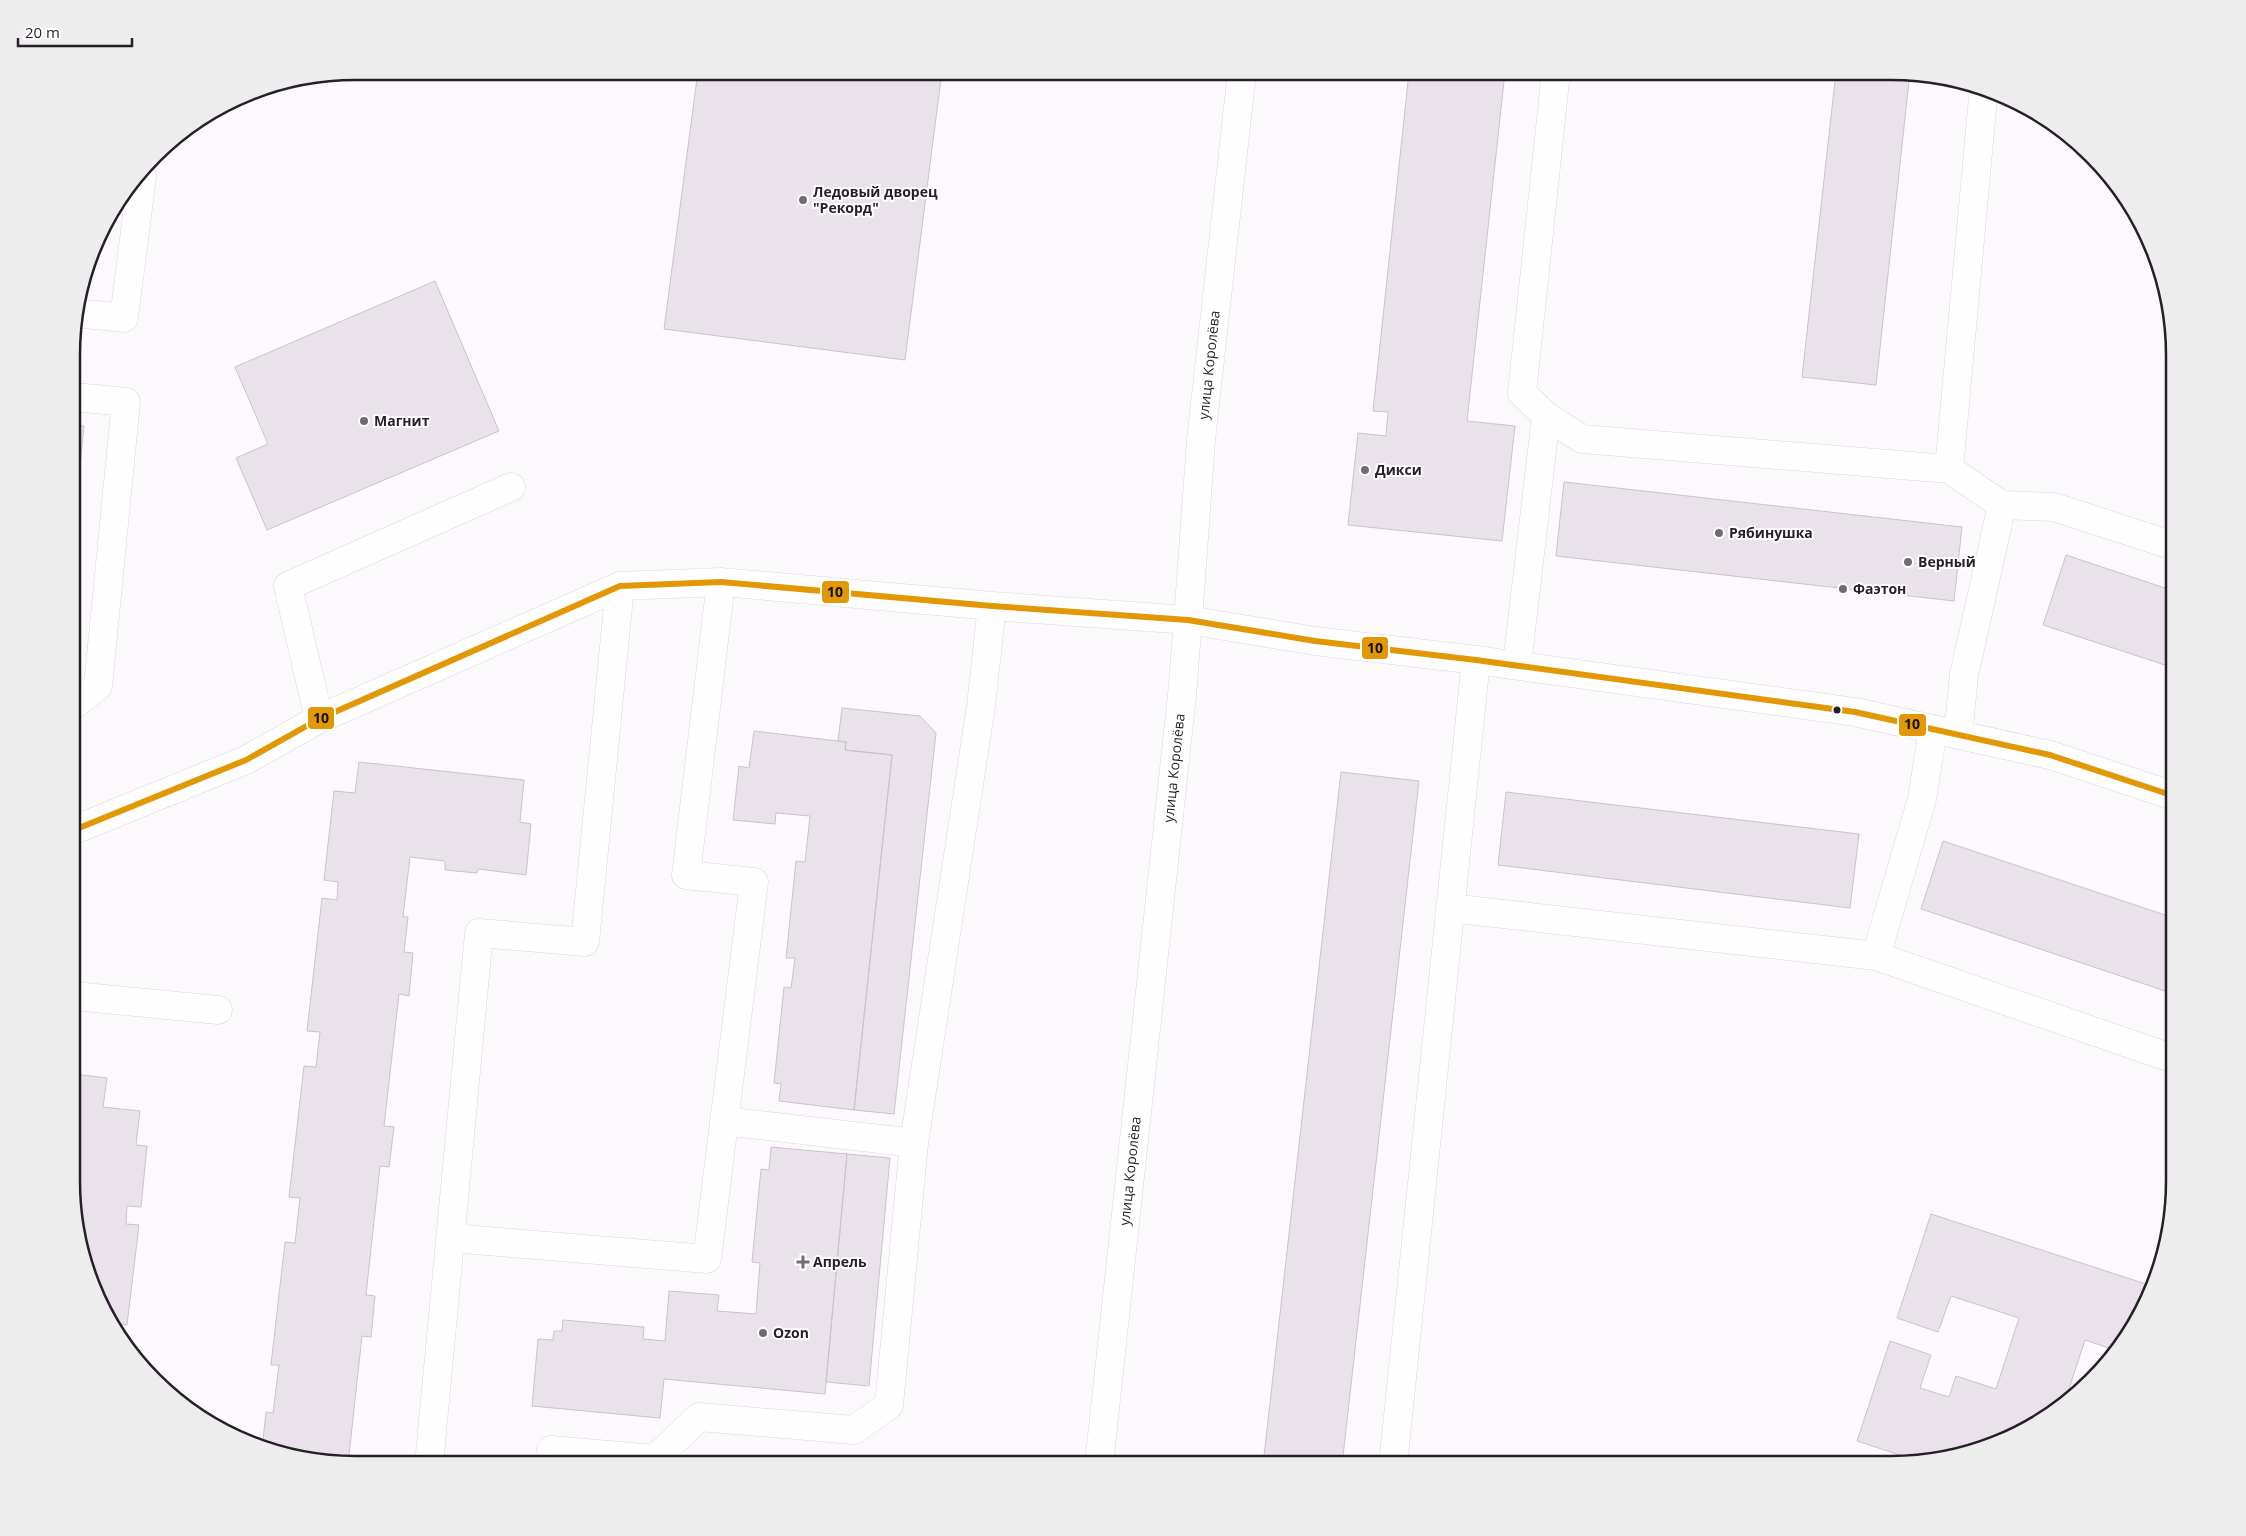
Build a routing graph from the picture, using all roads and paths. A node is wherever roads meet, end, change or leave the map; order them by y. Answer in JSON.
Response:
{"nodes":[{"id":1,"x":1241,"y":80,"type":"edge"},
{"id":2,"x":1555,"y":80,"type":"edge"},
{"id":3,"x":1983,"y":96,"type":"edge"},
{"id":4,"x":141,"y":183,"type":"edge"},
{"id":5,"x":83,"y":314,"type":"edge"},
{"id":6,"x":80,"y":398,"type":"edge"},
{"id":7,"x":1546,"y":416,"type":"junction"},
{"id":8,"x":1949,"y":469,"type":"junction"},
{"id":9,"x":511,"y":487,"type":"dead end"},
{"id":10,"x":2002,"y":505,"type":"junction"},
{"id":11,"x":2166,"y":543,"type":"edge"},
{"id":12,"x":721,"y":582,"type":"junction"},
{"id":13,"x":620,"y":586,"type":"junction"},
{"id":14,"x":992,"y":606,"type":"junction"},
{"id":15,"x":1188,"y":620,"type":"junction"},
{"id":16,"x":1476,"y":660,"type":"junction"},
{"id":17,"x":1517,"y":665,"type":"junction"},
{"id":18,"x":80,"y":700,"type":"edge"},
{"id":19,"x":319,"y":719,"type":"junction"},
{"id":20,"x":1945,"y":732,"type":"junction"},
{"id":21,"x":2166,"y":793,"type":"edge"},
{"id":22,"x":80,"y":828,"type":"edge"},
{"id":23,"x":1450,"y":908,"type":"junction"},
{"id":24,"x":1876,"y":956,"type":"junction"},
{"id":25,"x":80,"y":997,"type":"edge"},
{"id":26,"x":218,"y":1010,"type":"dead end"},
{"id":27,"x":2166,"y":1056,"type":"edge"},
{"id":28,"x":724,"y":1121,"type":"junction"},
{"id":29,"x":914,"y":1143,"type":"junction"},
{"id":30,"x":451,"y":1238,"type":"junction"},
{"id":31,"x":551,"y":1450,"type":"dead end"},
{"id":32,"x":430,"y":1456,"type":"edge"},
{"id":33,"x":620,"y":1456,"type":"edge"},
{"id":34,"x":658,"y":1456,"type":"edge"},
{"id":35,"x":1100,"y":1456,"type":"edge"},
{"id":36,"x":1394,"y":1456,"type":"edge"}],
"edges":[{"from":1,"to":15,"type":"street","name":"улица Королёва"},
{"from":2,"to":7,"type":"street"},
{"from":3,"to":8,"type":"street"},
{"from":4,"to":5,"type":"street"},
{"from":6,"to":18,"type":"street"},
{"from":7,"to":8,"type":"street"},
{"from":7,"to":17,"type":"street"},
{"from":8,"to":10,"type":"street"},
{"from":9,"to":19,"type":"street"},
{"from":10,"to":11,"type":"street"},
{"from":10,"to":20,"type":"street"},
{"from":12,"to":13,"type":"street"},
{"from":12,"to":14,"type":"street"},
{"from":12,"to":28,"type":"street"},
{"from":13,"to":19,"type":"street"},
{"from":13,"to":30,"type":"street"},
{"from":14,"to":15,"type":"street"},
{"from":14,"to":29,"type":"street"},
{"from":15,"to":16,"type":"street"},
{"from":15,"to":35,"type":"street","name":"улица Королёва"},
{"from":16,"to":17,"type":"street"},
{"from":16,"to":23,"type":"street"},
{"from":17,"to":20,"type":"street"},
{"from":19,"to":22,"type":"street"},
{"from":20,"to":21,"type":"street"},
{"from":20,"to":24,"type":"street"},
{"from":23,"to":24,"type":"street"},
{"from":23,"to":36,"type":"street"},
{"from":24,"to":27,"type":"street"},
{"from":25,"to":26,"type":"street"},
{"from":28,"to":29,"type":"street"},
{"from":28,"to":30,"type":"street"},
{"from":29,"to":34,"type":"street"},
{"from":30,"to":32,"type":"street"},
{"from":31,"to":33,"type":"street"}]}
